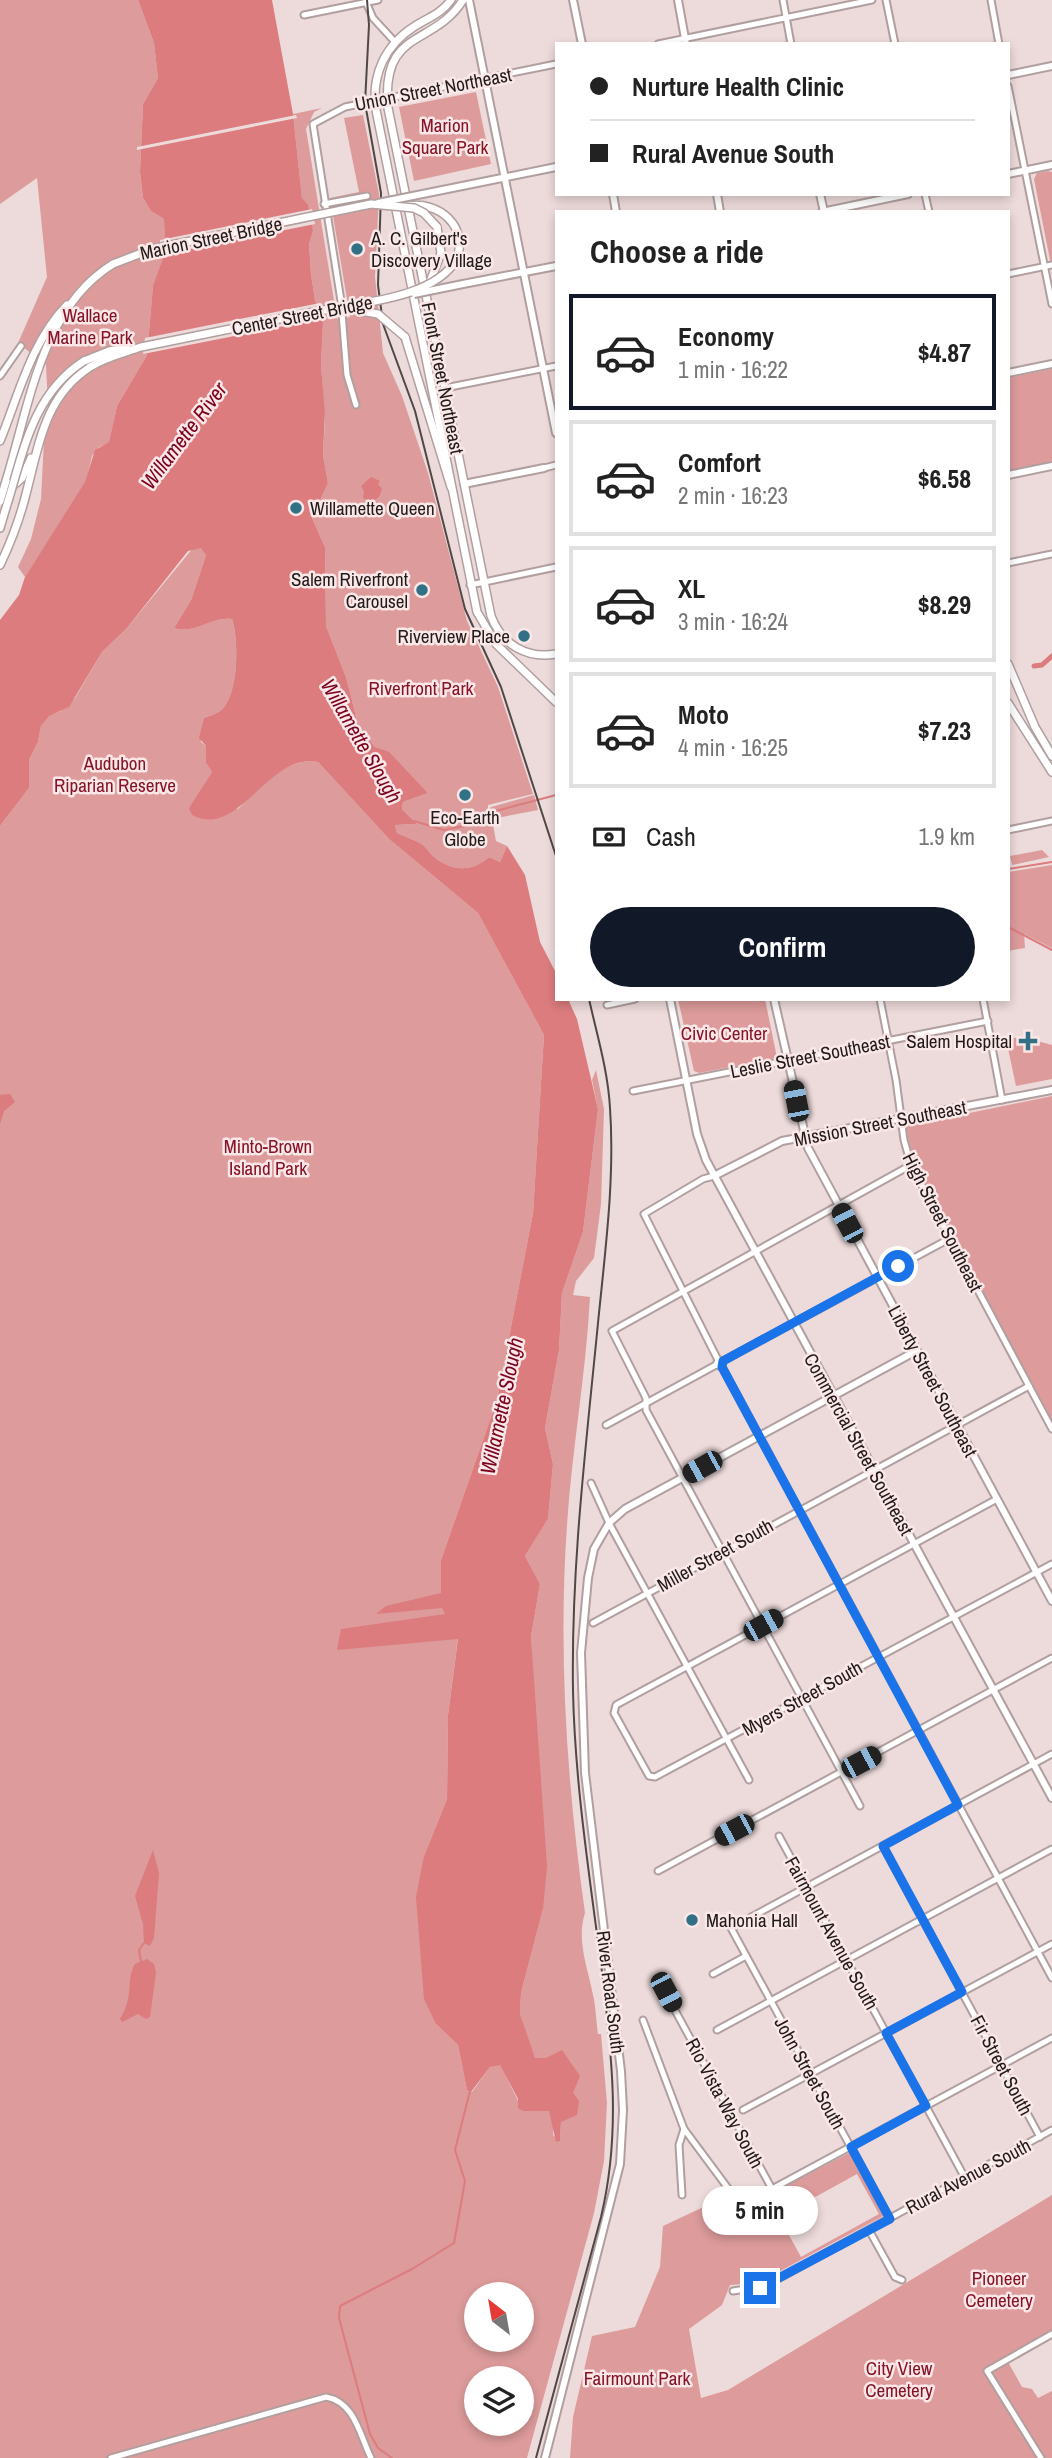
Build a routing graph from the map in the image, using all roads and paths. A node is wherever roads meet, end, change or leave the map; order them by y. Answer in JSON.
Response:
{"nodes":[{"id":1,"x":378,"y":0,"type":"edge"},
{"id":2,"x":450,"y":0,"type":"edge"},
{"id":3,"x":463,"y":0,"type":"edge"},
{"id":4,"x":469,"y":0,"type":"edge"},
{"id":5,"x":573,"y":0,"type":"edge"},
{"id":6,"x":678,"y":0,"type":"edge"},
{"id":7,"x":783,"y":0,"type":"edge"},
{"id":8,"x":872,"y":0,"type":"edge"},
{"id":9,"x":886,"y":0,"type":"edge"},
{"id":10,"x":990,"y":0,"type":"edge"},
{"id":11,"x":366,"y":1,"type":"edge"},
{"id":12,"x":304,"y":15,"type":"dead end"},
{"id":13,"x":786,"y":17,"type":"junction"},
{"id":14,"x":686,"y":41,"type":"edge"},
{"id":15,"x":394,"y":42,"type":"junction"},
{"id":16,"x":582,"y":42,"type":"edge"},
{"id":17,"x":791,"y":42,"type":"edge"},
{"id":18,"x":895,"y":42,"type":"edge"},
{"id":19,"x":999,"y":42,"type":"edge"},
{"id":20,"x":396,"y":58,"type":"junction"},
{"id":21,"x":555,"y":64,"type":"edge"},
{"id":22,"x":1052,"y":66,"type":"edge"},
{"id":23,"x":1010,"y":75,"type":"edge"},
{"id":24,"x":485,"y":79,"type":"junction"},
{"id":25,"x":1010,"y":96,"type":"edge"},
{"id":26,"x":387,"y":99,"type":"junction"},
{"id":27,"x":375,"y":102,"type":"junction"},
{"id":28,"x":1052,"y":165,"type":"edge"},
{"id":29,"x":555,"y":167,"type":"edge"},
{"id":30,"x":1025,"y":170,"type":"junction"},
{"id":31,"x":1010,"y":174,"type":"edge"},
{"id":32,"x":505,"y":178,"type":"junction"},
{"id":33,"x":899,"y":196,"type":"edge"},
{"id":34,"x":369,"y":200,"type":"junction"},
{"id":35,"x":324,"y":204,"type":"junction"},
{"id":36,"x":407,"y":206,"type":"junction"},
{"id":37,"x":832,"y":210,"type":"edge"},
{"id":38,"x":1052,"y":265,"type":"edge"},
{"id":39,"x":555,"y":266,"type":"edge"},
{"id":40,"x":1044,"y":267,"type":"junction"},
{"id":41,"x":1010,"y":274,"type":"edge"},
{"id":42,"x":525,"y":276,"type":"junction"},
{"id":43,"x":426,"y":294,"type":"junction"},
{"id":44,"x":398,"y":296,"type":"junction"},
{"id":45,"x":72,"y":299,"type":"junction"},
{"id":46,"x":1052,"y":304,"type":"edge"},
{"id":47,"x":334,"y":308,"type":"junction"},
{"id":48,"x":21,"y":346,"type":"dead end"},
{"id":49,"x":141,"y":348,"type":"junction"},
{"id":50,"x":1052,"y":364,"type":"edge"},
{"id":51,"x":554,"y":366,"type":"edge"},
{"id":52,"x":543,"y":368,"type":"junction"},
{"id":53,"x":1010,"y":373,"type":"edge"},
{"id":54,"x":0,"y":376,"type":"edge"},
{"id":55,"x":445,"y":388,"type":"junction"},
{"id":56,"x":356,"y":405,"type":"dead end"},
{"id":57,"x":555,"y":428,"type":"edge"},
{"id":58,"x":38,"y":438,"type":"junction"},
{"id":59,"x":0,"y":441,"type":"edge"},
{"id":60,"x":555,"y":465,"type":"edge"},
{"id":61,"x":1052,"y":466,"type":"edge"},
{"id":62,"x":544,"y":468,"type":"joint"},
{"id":63,"x":1010,"y":475,"type":"edge"},
{"id":64,"x":464,"y":484,"type":"junction"},
{"id":65,"x":451,"y":486,"type":"junction"},
{"id":66,"x":0,"y":499,"type":"edge"},
{"id":67,"x":0,"y":528,"type":"edge"},
{"id":68,"x":1052,"y":554,"type":"edge"},
{"id":69,"x":1010,"y":563,"type":"edge"},
{"id":70,"x":0,"y":565,"type":"edge"},
{"id":71,"x":555,"y":567,"type":"edge"},
{"id":72,"x":484,"y":582,"type":"junction"},
{"id":73,"x":470,"y":585,"type":"junction"},
{"id":74,"x":555,"y":654,"type":"edge"},
{"id":75,"x":1010,"y":668,"type":"edge"},
{"id":76,"x":555,"y":701,"type":"edge"},
{"id":77,"x":1010,"y":706,"type":"edge"},
{"id":78,"x":1052,"y":756,"type":"edge"},
{"id":79,"x":1052,"y":772,"type":"edge"},
{"id":80,"x":1052,"y":821,"type":"edge"},
{"id":81,"x":1010,"y":830,"type":"edge"},
{"id":82,"x":626,"y":1001,"type":"edge"},
{"id":83,"x":670,"y":1001,"type":"edge"},
{"id":84,"x":774,"y":1001,"type":"edge"},
{"id":85,"x":880,"y":1001,"type":"edge"},
{"id":86,"x":983,"y":1001,"type":"edge"},
{"id":87,"x":607,"y":1005,"type":"dead end"},
{"id":88,"x":988,"y":1021,"type":"junction"},
{"id":89,"x":888,"y":1041,"type":"junction"},
{"id":90,"x":788,"y":1060,"type":"junction"},
{"id":91,"x":687,"y":1080,"type":"junction"},
{"id":92,"x":1052,"y":1090,"type":"edge"},
{"id":93,"x":633,"y":1091,"type":"dead end"},
{"id":94,"x":1002,"y":1100,"type":"junction"},
{"id":95,"x":902,"y":1119,"type":"junction"},
{"id":96,"x":804,"y":1137,"type":"junction"},
{"id":97,"x":911,"y":1166,"type":"junction"},
{"id":98,"x":716,"y":1179,"type":"junction"},
{"id":99,"x":837,"y":1204,"type":"junction"},
{"id":100,"x":949,"y":1239,"type":"junction"},
{"id":101,"x":755,"y":1251,"type":"junction"},
{"id":102,"x":877,"y":1278,"type":"junction"},
{"id":103,"x":683,"y":1290,"type":"junction"},
{"id":104,"x":794,"y":1323,"type":"junction"},
{"id":105,"x":916,"y":1350,"type":"junction"},
{"id":106,"x":720,"y":1363,"type":"junction"},
{"id":107,"x":1029,"y":1386,"type":"junction"},
{"id":108,"x":833,"y":1396,"type":"junction"},
{"id":109,"x":646,"y":1403,"type":"junction"},
{"id":110,"x":606,"y":1425,"type":"dead end"},
{"id":111,"x":957,"y":1426,"type":"junction"},
{"id":112,"x":1052,"y":1429,"type":"edge"},
{"id":113,"x":759,"y":1436,"type":"junction"},
{"id":114,"x":874,"y":1469,"type":"junction"},
{"id":115,"x":682,"y":1478,"type":"junction"},
{"id":116,"x":591,"y":1483,"type":"dead end"},
{"id":117,"x":997,"y":1499,"type":"junction"},
{"id":118,"x":798,"y":1510,"type":"junction"},
{"id":119,"x":609,"y":1523,"type":"junction"},
{"id":120,"x":914,"y":1543,"type":"junction"},
{"id":121,"x":723,"y":1551,"type":"junction"},
{"id":122,"x":1052,"y":1564,"type":"edge"},
{"id":123,"x":1037,"y":1572,"type":"junction"},
{"id":124,"x":839,"y":1584,"type":"junction"},
{"id":125,"x":647,"y":1593,"type":"junction"},
{"id":126,"x":1052,"y":1601,"type":"edge"},
{"id":127,"x":954,"y":1617,"type":"junction"},
{"id":128,"x":593,"y":1623,"type":"dead end"},
{"id":129,"x":763,"y":1625,"type":"junction"},
{"id":130,"x":878,"y":1657,"type":"junction"},
{"id":131,"x":1052,"y":1658,"type":"edge"},
{"id":132,"x":686,"y":1666,"type":"junction"},
{"id":133,"x":993,"y":1690,"type":"junction"},
{"id":134,"x":802,"y":1699,"type":"junction"},
{"id":135,"x":918,"y":1731,"type":"junction"},
{"id":136,"x":727,"y":1740,"type":"junction"},
{"id":137,"x":1052,"y":1754,"type":"edge"},
{"id":138,"x":1034,"y":1764,"type":"junction"},
{"id":139,"x":842,"y":1772,"type":"junction"},
{"id":140,"x":749,"y":1780,"type":"dead end"},
{"id":141,"x":1052,"y":1798,"type":"edge"},
{"id":142,"x":958,"y":1805,"type":"junction"},
{"id":143,"x":860,"y":1806,"type":"dead end"},
{"id":144,"x":779,"y":1836,"type":"dead end"},
{"id":145,"x":883,"y":1846,"type":"junction"},
{"id":146,"x":1052,"y":1849,"type":"edge"},
{"id":147,"x":658,"y":1871,"type":"dead end"},
{"id":148,"x":998,"y":1878,"type":"junction"},
{"id":149,"x":807,"y":1887,"type":"junction"},
{"id":150,"x":922,"y":1919,"type":"junction"},
{"id":151,"x":1052,"y":1944,"type":"edge"},
{"id":152,"x":1038,"y":1951,"type":"junction"},
{"id":153,"x":746,"y":1956,"type":"junction"},
{"id":154,"x":846,"y":1959,"type":"junction"},
{"id":155,"x":713,"y":1974,"type":"dead end"},
{"id":156,"x":1052,"y":1978,"type":"edge"},
{"id":157,"x":662,"y":1979,"type":"dead end"},
{"id":158,"x":962,"y":1992,"type":"junction"},
{"id":159,"x":771,"y":2001,"type":"junction"},
{"id":160,"x":643,"y":2020,"type":"dead end"},
{"id":161,"x":717,"y":2030,"type":"dead end"},
{"id":162,"x":886,"y":2033,"type":"junction"},
{"id":163,"x":1052,"y":2038,"type":"edge"},
{"id":164,"x":1002,"y":2066,"type":"junction"},
{"id":165,"x":810,"y":2074,"type":"junction"},
{"id":166,"x":926,"y":2106,"type":"junction"},
{"id":167,"x":743,"y":2110,"type":"dead end"},
{"id":168,"x":684,"y":2129,"type":"junction"},
{"id":169,"x":1052,"y":2130,"type":"edge"},
{"id":170,"x":1040,"y":2137,"type":"junction"},
{"id":171,"x":851,"y":2147,"type":"junction"},
{"id":172,"x":965,"y":2178,"type":"junction"},
{"id":173,"x":772,"y":2189,"type":"junction"},
{"id":174,"x":682,"y":2195,"type":"dead end"},
{"id":175,"x":890,"y":2219,"type":"junction"},
{"id":176,"x":869,"y":2230,"type":"junction"},
{"id":177,"x":902,"y":2280,"type":"dead end"},
{"id":178,"x":733,"y":2291,"type":"dead end"},
{"id":179,"x":1052,"y":2334,"type":"edge"},
{"id":180,"x":111,"y":2458,"type":"edge"},
{"id":181,"x":371,"y":2458,"type":"edge"},
{"id":182,"x":545,"y":2458,"type":"edge"},
{"id":183,"x":1041,"y":2458,"type":"edge"}],
"edges":[{"from":1,"to":11,"type":"street"},
{"from":2,"to":15,"type":"highway"},
{"from":3,"to":20,"type":"highway","name":"Front Street Northeast"},
{"from":4,"to":24,"type":"main road"},
{"from":5,"to":16,"type":"main road"},
{"from":6,"to":14,"type":"main road"},
{"from":7,"to":13,"type":"street"},
{"from":8,"to":13,"type":"street"},
{"from":9,"to":18,"type":"street"},
{"from":10,"to":19,"type":"street"},
{"from":11,"to":12,"type":"street"},
{"from":11,"to":15,"type":"street"},
{"from":13,"to":14,"type":"street"},
{"from":13,"to":17,"type":"street"},
{"from":15,"to":20,"type":"highway"},
{"from":15,"to":27,"type":"highway","name":"Front Street Northeast"},
{"from":20,"to":26,"type":"highway","name":"Front Street Northeast"},
{"from":21,"to":24,"type":"street","name":"Union Street Northeast"},
{"from":22,"to":23,"type":"main road"},
{"from":24,"to":26,"type":"street","name":"Union Street Northeast"},
{"from":24,"to":32,"type":"main road"},
{"from":25,"to":30,"type":"street"},
{"from":26,"to":27,"type":"street","name":"Union Street Northeast"},
{"from":26,"to":36,"type":"highway","name":"Front Street Northeast"},
{"from":27,"to":35,"type":"street","name":"Union Street Northeast"},
{"from":27,"to":65,"type":"highway","name":"Front Street Northeast"},
{"from":28,"to":30,"type":"main road"},
{"from":29,"to":32,"type":"main road","name":"Marion Street Bridge"},
{"from":30,"to":31,"type":"main road"},
{"from":30,"to":40,"type":"street"},
{"from":32,"to":34,"type":"main road","name":"Marion Street Bridge","bridge":true},
{"from":32,"to":42,"type":"main road"},
{"from":33,"to":37,"type":"main road"},
{"from":34,"to":35,"type":"street"},
{"from":34,"to":43,"type":"highway","bridge":true},
{"from":34,"to":45,"type":"highway","name":"Marion Street Bridge","bridge":true},
{"from":35,"to":56,"type":"street"},
{"from":36,"to":43,"type":"highway","name":"Front Street Northeast"},
{"from":36,"to":44,"type":"highway","bridge":true},
{"from":38,"to":40,"type":"street"},
{"from":39,"to":42,"type":"main road","name":"Center Street Bridge"},
{"from":40,"to":41,"type":"street"},
{"from":40,"to":46,"type":"street"},
{"from":42,"to":44,"type":"main road","name":"Center Street Bridge","bridge":true},
{"from":42,"to":52,"type":"main road"},
{"from":43,"to":55,"type":"highway","name":"Front Street Northeast"},
{"from":44,"to":47,"type":"highway","name":"Center Street Bridge","bridge":true},
{"from":45,"to":59,"type":"highway"},
{"from":45,"to":66,"type":"highway","name":"Marion Street Bridge","bridge":true},
{"from":47,"to":49,"type":"highway","name":"Center Street Bridge"},
{"from":47,"to":65,"type":"highway","bridge":true},
{"from":48,"to":54,"type":"street"},
{"from":49,"to":58,"type":"highway","name":"Center Street Bridge"},
{"from":49,"to":67,"type":"highway","name":"Center Street Bridge","bridge":true},
{"from":50,"to":53,"type":"main road"},
{"from":51,"to":52,"type":"street"},
{"from":52,"to":55,"type":"street"},
{"from":52,"to":57,"type":"main road"},
{"from":55,"to":64,"type":"highway","name":"Front Street Northeast"},
{"from":58,"to":66,"type":"highway"},
{"from":58,"to":70,"type":"highway","name":"Center Street Bridge"},
{"from":60,"to":62,"type":"street"},
{"from":61,"to":63,"type":"main road"},
{"from":62,"to":64,"type":"main road"},
{"from":64,"to":72,"type":"highway","name":"Front Street Northeast"},
{"from":65,"to":73,"type":"highway","name":"Front Street Northeast"},
{"from":68,"to":69,"type":"street"},
{"from":71,"to":72,"type":"street"},
{"from":72,"to":73,"type":"street"},
{"from":72,"to":74,"type":"highway","name":"Front Street Northeast"},
{"from":73,"to":76,"type":"highway","name":"Front Street Northeast"},
{"from":75,"to":78,"type":"highway"},
{"from":77,"to":79,"type":"highway"},
{"from":80,"to":81,"type":"street"},
{"from":82,"to":87,"type":"street"},
{"from":83,"to":91,"type":"main road","name":"Commercial Street Southeast"},
{"from":84,"to":90,"type":"main road","name":"Liberty Street Southeast"},
{"from":85,"to":89,"type":"street","name":"High Street Southeast"},
{"from":86,"to":88,"type":"street"},
{"from":88,"to":89,"type":"street","name":"Leslie Street Southeast"},
{"from":88,"to":94,"type":"street"},
{"from":89,"to":90,"type":"street","name":"Leslie Street Southeast"},
{"from":89,"to":95,"type":"street","name":"High Street Southeast"},
{"from":90,"to":91,"type":"street","name":"Leslie Street Southeast"},
{"from":90,"to":96,"type":"main road","name":"Liberty Street Southeast"},
{"from":91,"to":93,"type":"street","name":"Leslie Street Southeast"},
{"from":91,"to":98,"type":"main road","name":"Commercial Street Southeast"},
{"from":92,"to":94,"type":"main road","name":"Mission Street Southeast"},
{"from":94,"to":95,"type":"main road","name":"Mission Street Southeast"},
{"from":95,"to":96,"type":"main road","name":"Mission Street Southeast"},
{"from":95,"to":97,"type":"street","name":"High Street Southeast"},
{"from":96,"to":98,"type":"main road","name":"Mission Street Southeast"},
{"from":96,"to":99,"type":"main road","name":"Liberty Street Southeast"},
{"from":97,"to":99,"type":"street"},
{"from":97,"to":100,"type":"street","name":"High Street Southeast"},
{"from":98,"to":101,"type":"main road","name":"Commercial Street Southeast"},
{"from":98,"to":103,"type":"street"},
{"from":99,"to":101,"type":"street"},
{"from":99,"to":102,"type":"main road","name":"Liberty Street Southeast"},
{"from":100,"to":102,"type":"street"},
{"from":100,"to":107,"type":"street","name":"High Street Southeast"},
{"from":101,"to":103,"type":"street"},
{"from":101,"to":104,"type":"main road","name":"Commercial Street Southeast"},
{"from":102,"to":104,"type":"street"},
{"from":102,"to":105,"type":"main road","name":"Liberty Street Southeast"},
{"from":103,"to":106,"type":"street"},
{"from":103,"to":109,"type":"street"},
{"from":104,"to":106,"type":"street"},
{"from":104,"to":108,"type":"main road","name":"Commercial Street Southeast"},
{"from":105,"to":108,"type":"main road"},
{"from":105,"to":111,"type":"main road","name":"Liberty Street Southeast"},
{"from":106,"to":109,"type":"street"},
{"from":106,"to":113,"type":"street"},
{"from":107,"to":111,"type":"street","name":"Miller Street South"},
{"from":107,"to":112,"type":"street","name":"High Street Southeast"},
{"from":108,"to":113,"type":"main road"},
{"from":108,"to":114,"type":"main road","name":"Commercial Street Southeast"},
{"from":109,"to":110,"type":"street"},
{"from":109,"to":115,"type":"street"},
{"from":111,"to":114,"type":"street","name":"Miller Street South"},
{"from":111,"to":117,"type":"main road","name":"Liberty Street Southeast"},
{"from":113,"to":115,"type":"main road"},
{"from":113,"to":118,"type":"street"},
{"from":114,"to":118,"type":"street","name":"Miller Street South"},
{"from":114,"to":120,"type":"main road","name":"Commercial Street Southeast"},
{"from":115,"to":119,"type":"main road"},
{"from":115,"to":121,"type":"street"},
{"from":116,"to":119,"type":"street"},
{"from":117,"to":120,"type":"street"},
{"from":117,"to":123,"type":"main road","name":"Liberty Street Southeast"},
{"from":118,"to":121,"type":"street","name":"Miller Street South"},
{"from":118,"to":124,"type":"street"},
{"from":119,"to":125,"type":"street"},
{"from":119,"to":182,"type":"main road","name":"River Road South"},
{"from":120,"to":124,"type":"street"},
{"from":120,"to":127,"type":"main road","name":"Commercial Street Southeast"},
{"from":121,"to":125,"type":"street","name":"Miller Street South"},
{"from":121,"to":129,"type":"street"},
{"from":122,"to":123,"type":"street","name":"Myers Street South"},
{"from":123,"to":126,"type":"main road","name":"Liberty Street Southeast"},
{"from":123,"to":127,"type":"street","name":"Myers Street South"},
{"from":124,"to":129,"type":"street"},
{"from":124,"to":130,"type":"street"},
{"from":125,"to":128,"type":"street","name":"Miller Street South"},
{"from":125,"to":132,"type":"street"},
{"from":127,"to":130,"type":"street","name":"Myers Street South"},
{"from":127,"to":133,"type":"main road","name":"Commercial Street Southeast"},
{"from":129,"to":132,"type":"street"},
{"from":129,"to":134,"type":"street"},
{"from":130,"to":134,"type":"street","name":"Myers Street South"},
{"from":130,"to":135,"type":"street"},
{"from":131,"to":133,"type":"street"},
{"from":132,"to":136,"type":"street"},
{"from":132,"to":136,"type":"street","name":"Myers Street South"},
{"from":133,"to":135,"type":"street"},
{"from":133,"to":138,"type":"main road","name":"Commercial Street Southeast"},
{"from":134,"to":136,"type":"street","name":"Myers Street South"},
{"from":134,"to":139,"type":"street"},
{"from":135,"to":139,"type":"street"},
{"from":135,"to":142,"type":"street"},
{"from":136,"to":140,"type":"street"},
{"from":137,"to":138,"type":"street"},
{"from":138,"to":141,"type":"main road","name":"Commercial Street Southeast"},
{"from":138,"to":142,"type":"street"},
{"from":139,"to":143,"type":"street"},
{"from":139,"to":147,"type":"street"},
{"from":142,"to":145,"type":"street"},
{"from":142,"to":148,"type":"street"},
{"from":144,"to":149,"type":"street","name":"Fairmount Avenue South"},
{"from":145,"to":149,"type":"street"},
{"from":145,"to":150,"type":"street","name":"Fir Street South"},
{"from":146,"to":148,"type":"street"},
{"from":148,"to":150,"type":"street"},
{"from":148,"to":152,"type":"street"},
{"from":149,"to":153,"type":"street","name":"John Street South"},
{"from":149,"to":154,"type":"street","name":"Fairmount Avenue South"},
{"from":150,"to":154,"type":"street"},
{"from":150,"to":158,"type":"street","name":"Fir Street South"},
{"from":151,"to":152,"type":"street"},
{"from":152,"to":156,"type":"street"},
{"from":152,"to":158,"type":"street"},
{"from":153,"to":155,"type":"street"},
{"from":153,"to":159,"type":"street","name":"John Street South"},
{"from":154,"to":159,"type":"street"},
{"from":154,"to":162,"type":"street","name":"Fairmount Avenue South"},
{"from":157,"to":173,"type":"street","name":"Rio Vista Way South"},
{"from":158,"to":162,"type":"street"},
{"from":158,"to":164,"type":"street","name":"Fir Street South"},
{"from":159,"to":161,"type":"street"},
{"from":159,"to":165,"type":"street","name":"John Street South"},
{"from":160,"to":168,"type":"street"},
{"from":162,"to":165,"type":"street"},
{"from":162,"to":166,"type":"street","name":"Fairmount Avenue South"},
{"from":163,"to":164,"type":"street"},
{"from":164,"to":166,"type":"street"},
{"from":164,"to":170,"type":"street","name":"Fir Street South"},
{"from":165,"to":167,"type":"street"},
{"from":165,"to":171,"type":"street","name":"John Street South"},
{"from":166,"to":171,"type":"street"},
{"from":166,"to":172,"type":"street","name":"Fairmount Avenue South"},
{"from":168,"to":173,"type":"street"},
{"from":168,"to":174,"type":"street"},
{"from":169,"to":170,"type":"street","name":"Rural Avenue South"},
{"from":170,"to":172,"type":"street","name":"Rural Avenue South"},
{"from":171,"to":173,"type":"street"},
{"from":171,"to":175,"type":"street","name":"John Street South"},
{"from":172,"to":175,"type":"street","name":"Rural Avenue South"},
{"from":175,"to":176,"type":"street","name":"Rural Avenue South"},
{"from":176,"to":177,"type":"street"},
{"from":176,"to":178,"type":"street","name":"Rural Avenue South"},
{"from":179,"to":183,"type":"street"},
{"from":180,"to":181,"type":"street"}]}
